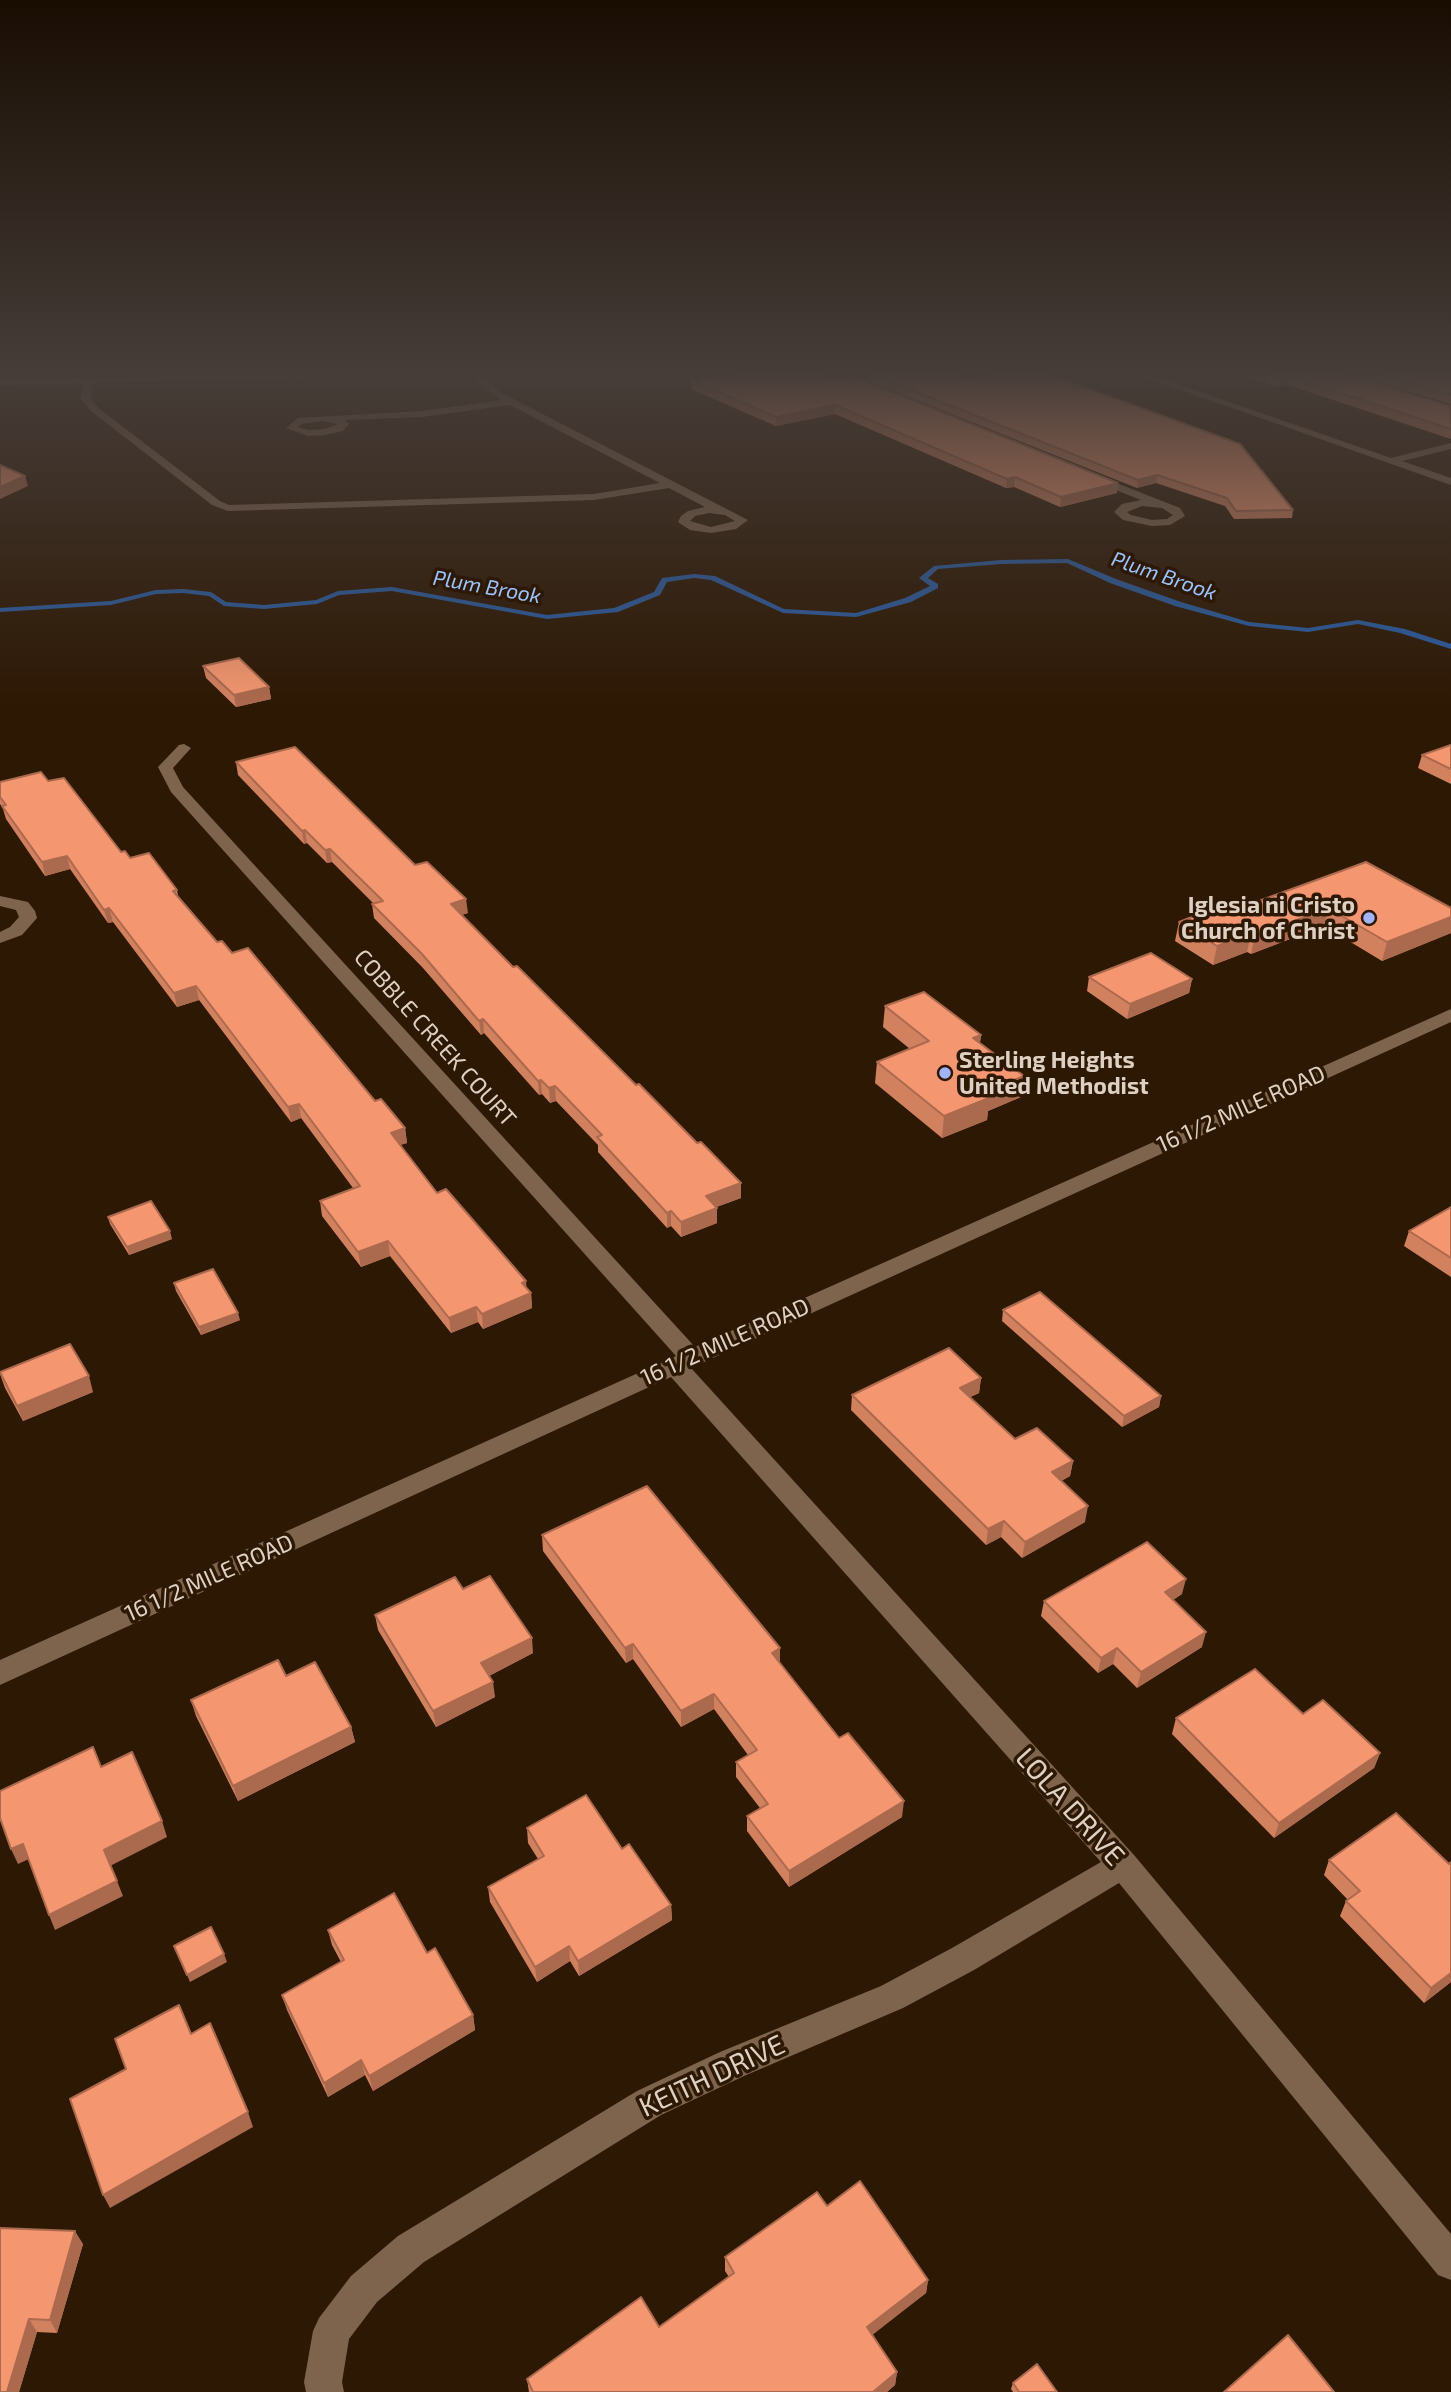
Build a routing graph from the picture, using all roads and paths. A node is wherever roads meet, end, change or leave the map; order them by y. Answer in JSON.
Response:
{"nodes":[{"id":1,"x":190,"y":483,"type":"edge"},
{"id":2,"x":665,"y":483,"type":"edge"},
{"id":3,"x":1100,"y":483,"type":"edge"},
{"id":4,"x":670,"y":485,"type":"junction"},
{"id":5,"x":1135,"y":500,"type":"junction"},
{"id":6,"x":702,"y":503,"type":"junction"},
{"id":7,"x":719,"y":510,"type":"junction"},
{"id":8,"x":692,"y":513,"type":"junction"},
{"id":9,"x":184,"y":748,"type":"dead end"},
{"id":10,"x":0,"y":901,"type":"edge"},
{"id":11,"x":0,"y":938,"type":"edge"},
{"id":12,"x":1451,"y":1016,"type":"edge"},
{"id":13,"x":683,"y":1361,"type":"junction"},
{"id":14,"x":0,"y":1673,"type":"edge"},
{"id":15,"x":1123,"y":1865,"type":"junction"},
{"id":16,"x":1451,"y":2262,"type":"edge"},
{"id":17,"x":325,"y":2392,"type":"edge"}],
"edges":[{"from":1,"to":4,"type":"street"},
{"from":2,"to":4,"type":"street"},
{"from":3,"to":5,"type":"street"},
{"from":4,"to":6,"type":"street"},
{"from":5,"to":5,"type":"street"},
{"from":6,"to":7,"type":"street"},
{"from":6,"to":8,"type":"street"},
{"from":7,"to":8,"type":"street"},
{"from":7,"to":8,"type":"street"},
{"from":9,"to":13,"type":"street","name":"COBBLE CREEK COURT"},
{"from":10,"to":11,"type":"street"},
{"from":12,"to":13,"type":"street","name":"16 1/2 MILE ROAD"},
{"from":13,"to":14,"type":"street","name":"16 1/2 MILE ROAD"},
{"from":13,"to":15,"type":"street","name":"LOLA DRIVE"},
{"from":15,"to":16,"type":"street","name":"LOLA DRIVE"},
{"from":15,"to":17,"type":"street","name":"KEITH DRIVE"}]}
